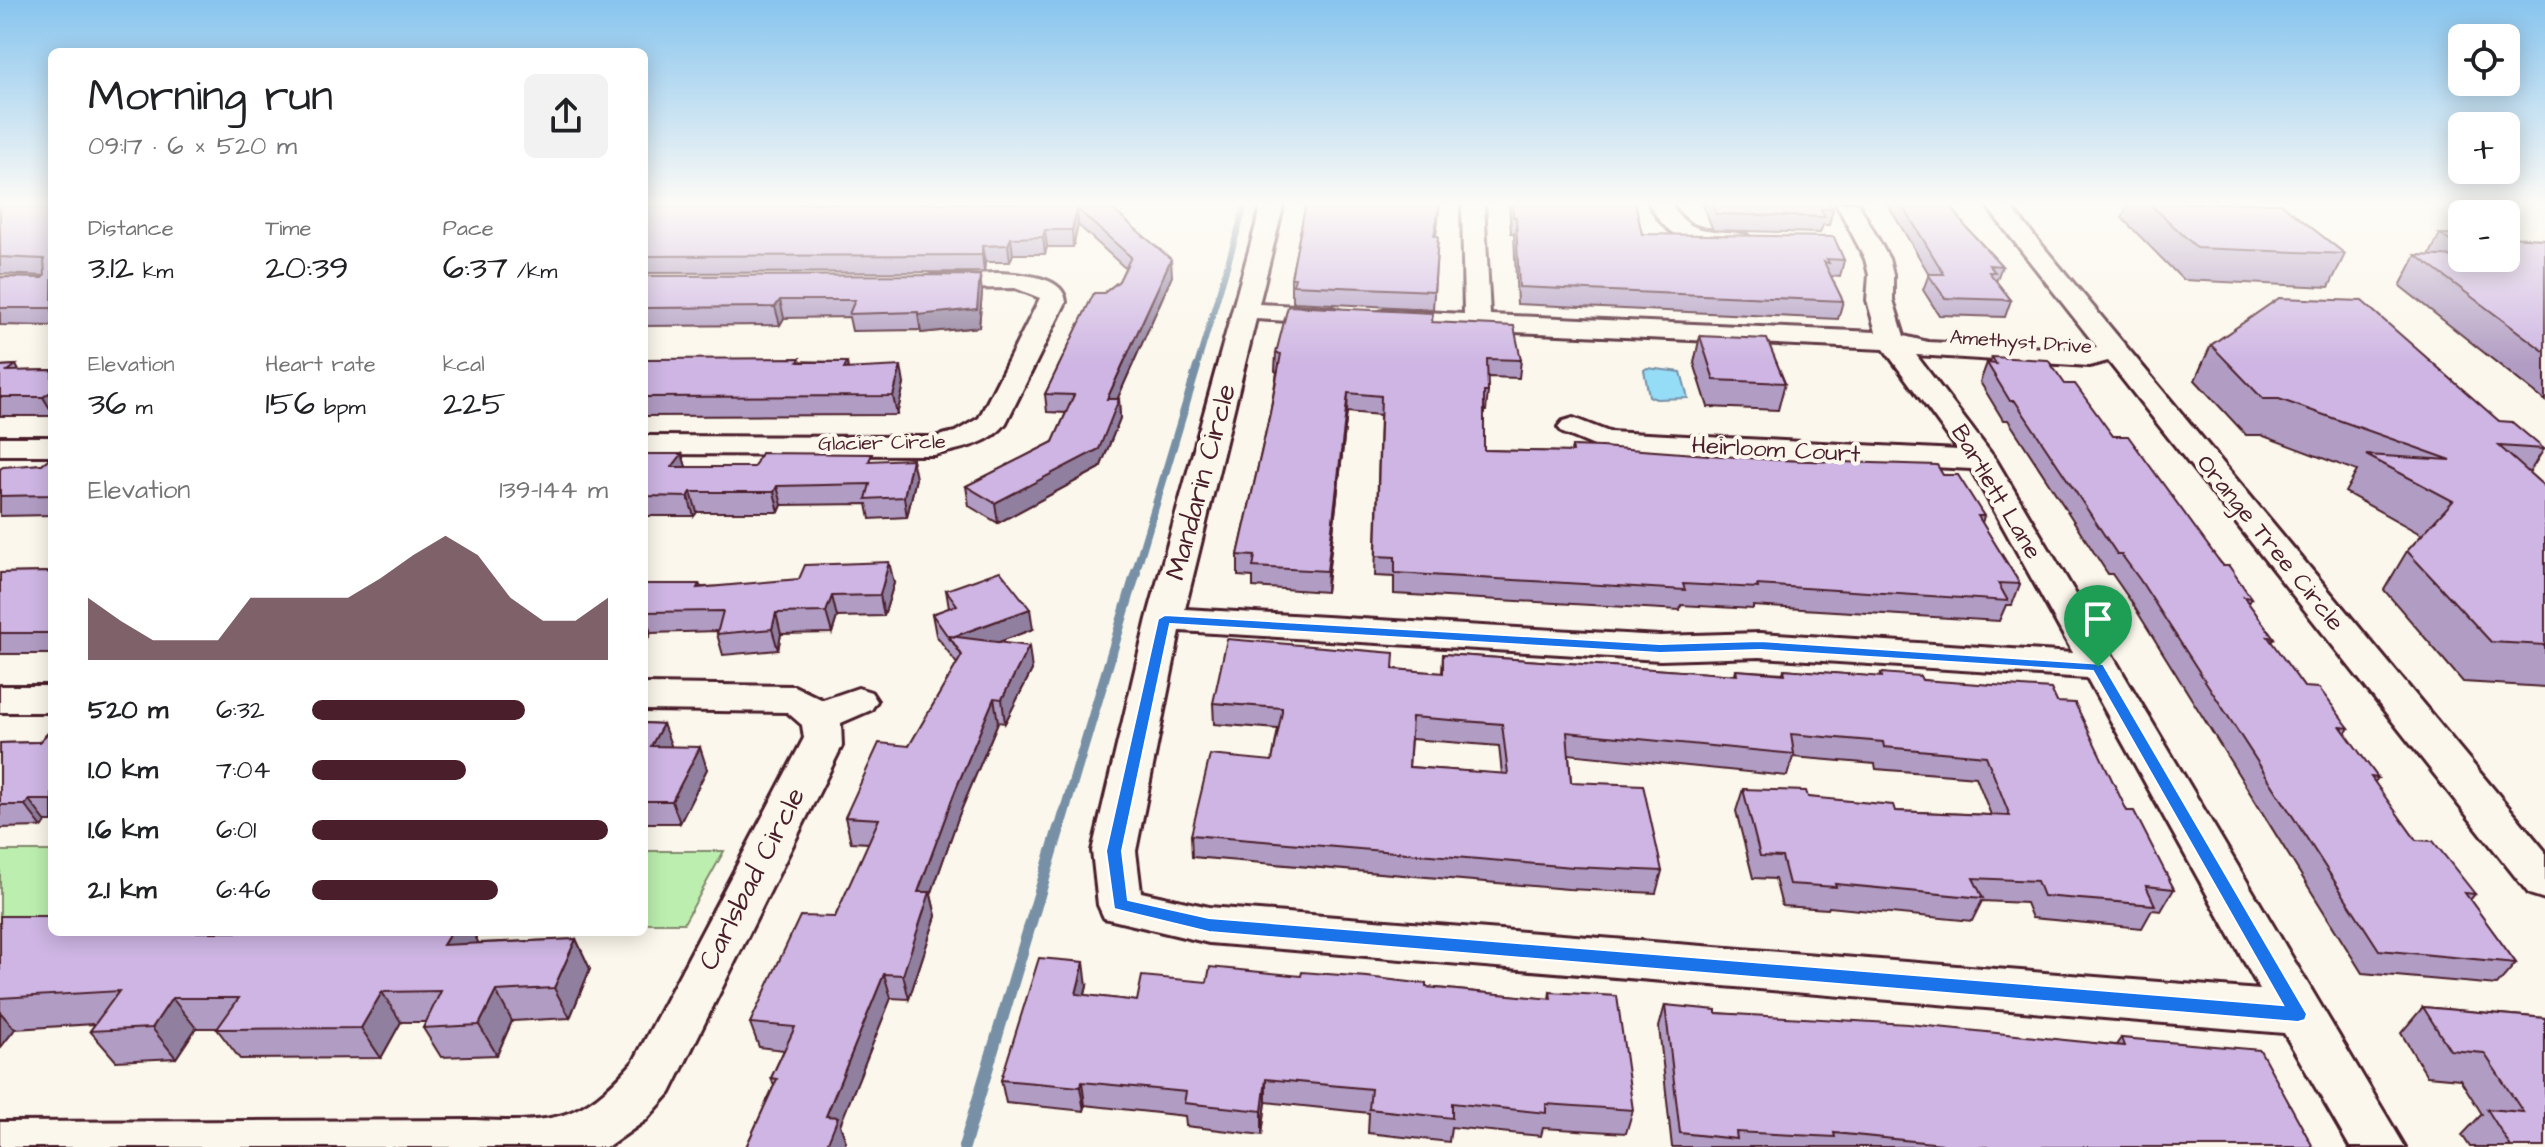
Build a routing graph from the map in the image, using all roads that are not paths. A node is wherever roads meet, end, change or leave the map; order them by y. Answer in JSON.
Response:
{"nodes":[{"id":1,"x":1259,"y":257,"type":"edge"},
{"id":2,"x":1475,"y":257,"type":"edge"},
{"id":3,"x":1875,"y":257,"type":"edge"},
{"id":4,"x":2039,"y":257,"type":"edge"},
{"id":5,"x":913,"y":282,"type":"edge"},
{"id":6,"x":1245,"y":311,"type":"junction"},
{"id":7,"x":1477,"y":323,"type":"junction"},
{"id":8,"x":1892,"y":341,"type":"junction"},
{"id":9,"x":2116,"y":350,"type":"junction"},
{"id":10,"x":1573,"y":427,"type":"dead end"},
{"id":11,"x":648,"y":445,"type":"edge"},
{"id":12,"x":0,"y":446,"type":"edge"},
{"id":13,"x":48,"y":446,"type":"edge"},
{"id":14,"x":1981,"y":460,"type":"junction"},
{"id":15,"x":1165,"y":619,"type":"junction"},
{"id":16,"x":2098,"y":667,"type":"junction"},
{"id":17,"x":648,"y":697,"type":"edge"},
{"id":18,"x":0,"y":699,"type":"edge"},
{"id":19,"x":48,"y":699,"type":"edge"},
{"id":20,"x":2545,"y":882,"type":"edge"},
{"id":21,"x":2298,"y":1014,"type":"junction"},
{"id":22,"x":607,"y":1136,"type":"edge"},
{"id":23,"x":0,"y":1147,"type":"edge"},
{"id":24,"x":532,"y":1147,"type":"edge"},
{"id":25,"x":2379,"y":1147,"type":"edge"}],
"edges":[{"from":1,"to":6,"type":"street","name":"Mandarin Circle"},
{"from":2,"to":7,"type":"street"},
{"from":3,"to":8,"type":"street"},
{"from":4,"to":9,"type":"street","name":"Orange Tree Circle"},
{"from":5,"to":11,"type":"street","name":"Glacier Circle"},
{"from":6,"to":7,"type":"street"},
{"from":6,"to":15,"type":"street","name":"Mandarin Circle"},
{"from":7,"to":8,"type":"street","name":"Amethyst Drive"},
{"from":8,"to":9,"type":"street","name":"Amethyst Drive"},
{"from":8,"to":14,"type":"street","name":"Bartlett Lane"},
{"from":9,"to":20,"type":"street","name":"Orange Tree Circle"},
{"from":10,"to":14,"type":"street","name":"Heirloom Court"},
{"from":12,"to":13,"type":"street"},
{"from":14,"to":16,"type":"street","name":"Bartlett Lane"},
{"from":15,"to":16,"type":"street"},
{"from":15,"to":21,"type":"street","name":"Mandarin Circle"},
{"from":16,"to":21,"type":"street","name":"Bartlett Lane"},
{"from":17,"to":22,"type":"street","name":"Carlsbad Circle"},
{"from":18,"to":19,"type":"street"},
{"from":21,"to":25,"type":"street","name":"Bartlett Lane"},
{"from":22,"to":24,"type":"street","name":"Carlsbad Circle"},
{"from":23,"to":24,"type":"street","name":"Carlsbad Circle"}]}
